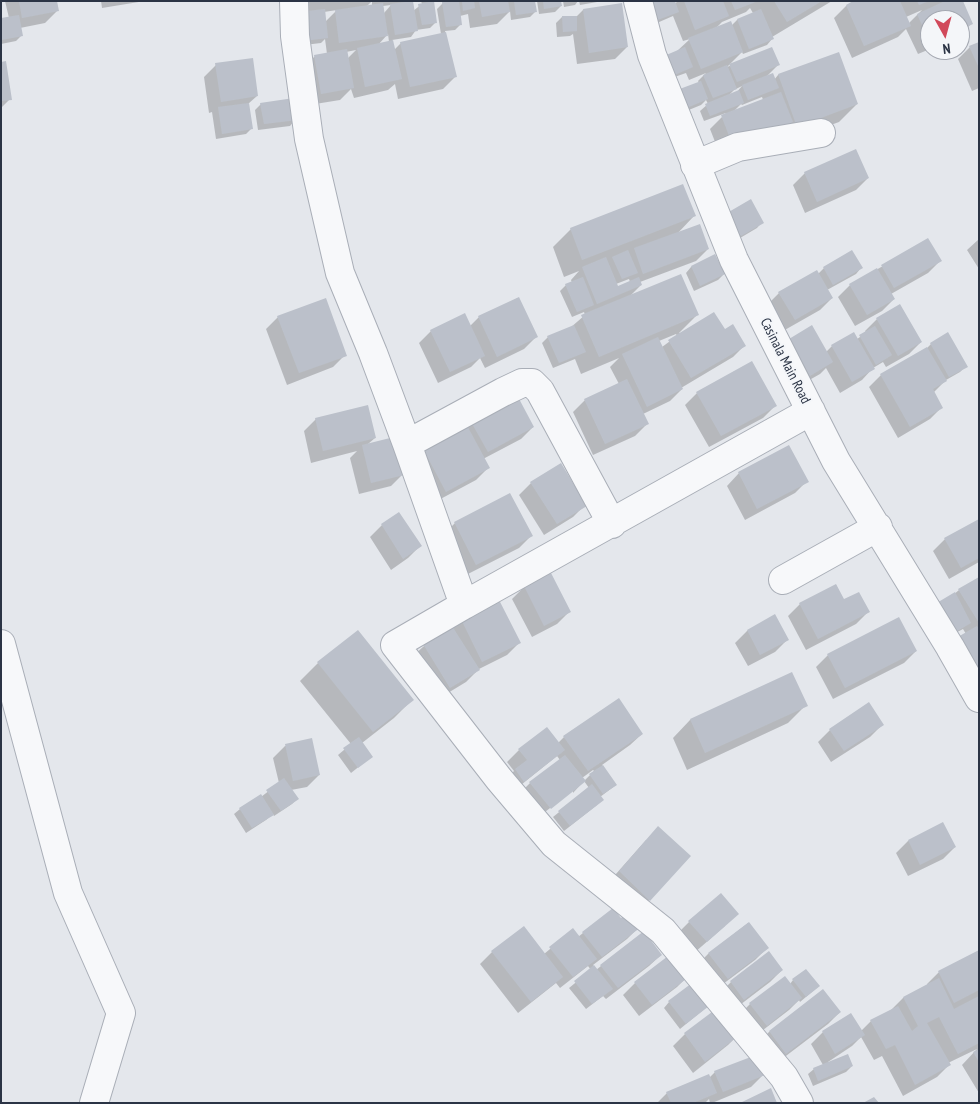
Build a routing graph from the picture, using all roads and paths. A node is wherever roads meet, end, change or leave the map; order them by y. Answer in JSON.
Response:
{"nodes":[{"id":1,"x":294,"y":1,"type":"edge"},
{"id":2,"x":638,"y":1,"type":"edge"},
{"id":3,"x":821,"y":133,"type":"dead end"},
{"id":4,"x":696,"y":166,"type":"junction"},
{"id":5,"x":811,"y":411,"type":"junction"},
{"id":6,"x":407,"y":444,"type":"junction"},
{"id":7,"x":612,"y":524,"type":"junction"},
{"id":8,"x":878,"y":526,"type":"junction"},
{"id":9,"x":783,"y":580,"type":"dead end"},
{"id":10,"x":464,"y":605,"type":"junction"},
{"id":11,"x":1,"y":644,"type":"edge"},
{"id":12,"x":979,"y":698,"type":"edge"},
{"id":13,"x":94,"y":1103,"type":"edge"},
{"id":14,"x":799,"y":1103,"type":"edge"}],
"edges":[{"from":1,"to":6,"type":"street"},
{"from":2,"to":4,"type":"street","name":"Casinala Main Road"},
{"from":3,"to":4,"type":"street"},
{"from":4,"to":5,"type":"street","name":"Casinala Main Road"},
{"from":5,"to":7,"type":"street"},
{"from":5,"to":8,"type":"street","name":"Casinala Main Road"},
{"from":6,"to":7,"type":"street"},
{"from":6,"to":10,"type":"street"},
{"from":7,"to":10,"type":"street"},
{"from":8,"to":9,"type":"street"},
{"from":8,"to":12,"type":"street","name":"Casinala Main Road"},
{"from":10,"to":14,"type":"street"},
{"from":11,"to":13,"type":"street"}]}
